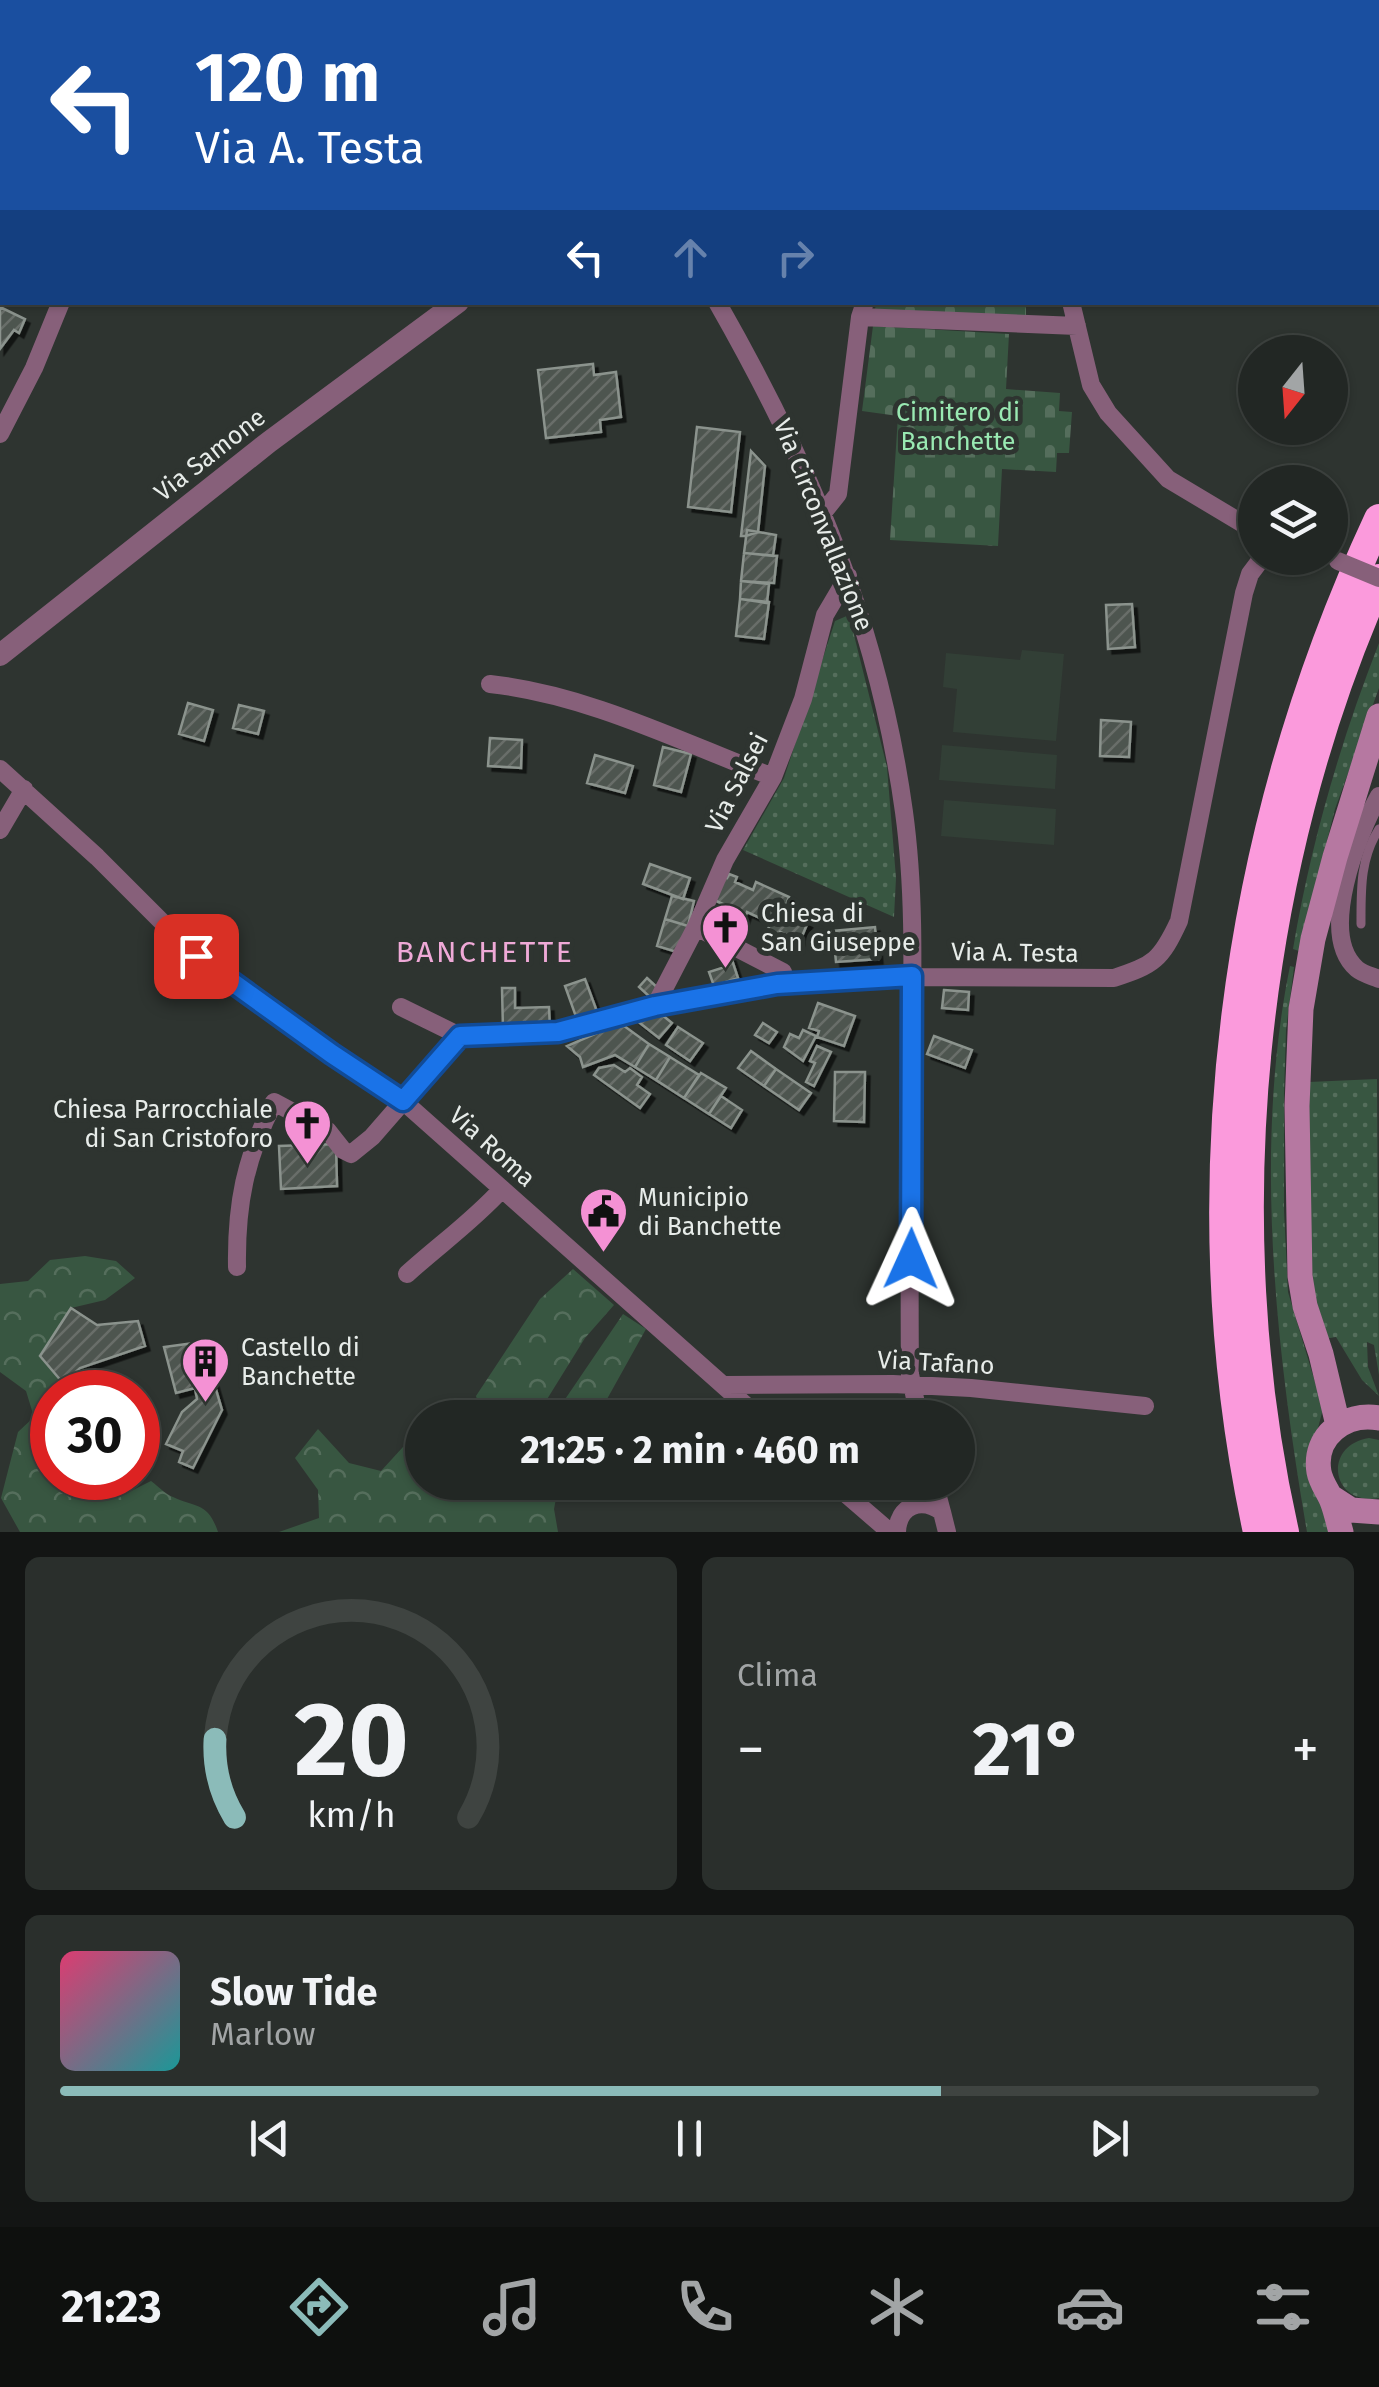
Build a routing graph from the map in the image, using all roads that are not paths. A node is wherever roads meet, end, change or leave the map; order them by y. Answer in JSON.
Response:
{"nodes":[{"id":1,"x":0,"y":10,"type":"edge"},
{"id":2,"x":0,"y":20,"type":"edge"},
{"id":3,"x":60,"y":305,"type":"edge"},
{"id":4,"x":454,"y":305,"type":"edge"},
{"id":5,"x":719,"y":305,"type":"edge"},
{"id":6,"x":1072,"y":305,"type":"edge"},
{"id":7,"x":863,"y":310,"type":"edge"},
{"id":8,"x":1077,"y":326,"type":"junction"},
{"id":9,"x":0,"y":434,"type":"edge"},
{"id":10,"x":822,"y":514,"type":"junction"},
{"id":11,"x":1379,"y":519,"type":"edge"},
{"id":12,"x":1238,"y":521,"type":"edge"},
{"id":13,"x":1348,"y":565,"type":"edge"},
{"id":14,"x":1250,"y":575,"type":"edge"},
{"id":15,"x":848,"y":576,"type":"junction"},
{"id":16,"x":1379,"y":578,"type":"edge"},
{"id":17,"x":0,"y":655,"type":"edge"},
{"id":18,"x":490,"y":684,"type":"dead end"},
{"id":19,"x":1379,"y":716,"type":"edge"},
{"id":20,"x":0,"y":769,"type":"edge"},
{"id":21,"x":773,"y":777,"type":"junction"},
{"id":22,"x":24,"y":789,"type":"junction"},
{"id":23,"x":1379,"y":796,"type":"edge"},
{"id":24,"x":1379,"y":829,"type":"edge"},
{"id":25,"x":0,"y":830,"type":"edge"},
{"id":26,"x":1360,"y":924,"type":"dead end"},
{"id":27,"x":696,"y":927,"type":"junction"},
{"id":28,"x":912,"y":976,"type":"junction"},
{"id":29,"x":1379,"y":979,"type":"edge"},
{"id":30,"x":777,"y":984,"type":"junction"},
{"id":31,"x":655,"y":1006,"type":"junction"},
{"id":32,"x":401,"y":1007,"type":"dead end"},
{"id":33,"x":460,"y":1036,"type":"junction"},
{"id":34,"x":403,"y":1101,"type":"junction"},
{"id":35,"x":502,"y":1189,"type":"junction"},
{"id":36,"x":237,"y":1267,"type":"dead end"},
{"id":37,"x":407,"y":1274,"type":"dead end"},
{"id":38,"x":1321,"y":1354,"type":"junction"},
{"id":39,"x":725,"y":1386,"type":"junction"},
{"id":40,"x":912,"y":1386,"type":"junction"},
{"id":41,"x":740,"y":1400,"type":"edge"},
{"id":42,"x":916,"y":1400,"type":"edge"},
{"id":43,"x":1144,"y":1406,"type":"dead end"},
{"id":44,"x":1379,"y":1418,"type":"edge"},
{"id":45,"x":1338,"y":1426,"type":"junction"},
{"id":46,"x":1331,"y":1497,"type":"junction"},
{"id":47,"x":852,"y":1500,"type":"edge"},
{"id":48,"x":914,"y":1500,"type":"edge"},
{"id":49,"x":939,"y":1500,"type":"edge"},
{"id":50,"x":942,"y":1512,"type":"junction"},
{"id":51,"x":1375,"y":1519,"type":"edge"},
{"id":52,"x":899,"y":1521,"type":"edge"},
{"id":53,"x":947,"y":1532,"type":"edge"},
{"id":54,"x":1258,"y":1532,"type":"edge"},
{"id":55,"x":1284,"y":1532,"type":"edge"},
{"id":56,"x":1341,"y":1532,"type":"edge"}],
"edges":[{"from":1,"to":2,"type":"street"},
{"from":3,"to":9,"type":"street"},
{"from":4,"to":17,"type":"street","name":"Via Samone"},
{"from":5,"to":10,"type":"street","name":"Via Circonvallazione"},
{"from":6,"to":8,"type":"street"},
{"from":7,"to":8,"type":"street"},
{"from":7,"to":10,"type":"street"},
{"from":8,"to":12,"type":"street"},
{"from":10,"to":15,"type":"street","name":"Via Circonvallazione"},
{"from":11,"to":54,"type":"highway"},
{"from":13,"to":16,"type":"street","bridge":true},
{"from":14,"to":28,"type":"street","name":"Via A. Testa"},
{"from":15,"to":21,"type":"street","name":"Via Salsei"},
{"from":15,"to":28,"type":"street","name":"Via Circonvallazione"},
{"from":16,"to":55,"type":"highway"},
{"from":18,"to":21,"type":"street"},
{"from":19,"to":38,"type":"main road"},
{"from":20,"to":22,"type":"street","name":"Via Roma"},
{"from":21,"to":27,"type":"street","name":"Via Salsei"},
{"from":22,"to":25,"type":"street"},
{"from":22,"to":34,"type":"street","name":"Via Roma"},
{"from":23,"to":29,"type":"street"},
{"from":24,"to":26,"type":"lane"},
{"from":27,"to":30,"type":"street"},
{"from":27,"to":31,"type":"street","name":"Via Salsei"},
{"from":28,"to":30,"type":"street","name":"Via A. Testa"},
{"from":28,"to":40,"type":"street","name":"Via Circonvallazione"},
{"from":30,"to":31,"type":"street","name":"Via A. Testa"},
{"from":31,"to":33,"type":"street","name":"Via A. Testa"},
{"from":32,"to":33,"type":"street"},
{"from":33,"to":34,"type":"street"},
{"from":34,"to":35,"type":"street","name":"Via Roma"},
{"from":34,"to":36,"type":"street"},
{"from":35,"to":37,"type":"street"},
{"from":35,"to":39,"type":"street","name":"Via Roma"},
{"from":38,"to":44,"type":"main road"},
{"from":38,"to":45,"type":"main road"},
{"from":39,"to":40,"type":"street","name":"Via Tafano"},
{"from":39,"to":41,"type":"street","name":"Via Roma"},
{"from":40,"to":42,"type":"street","name":"Via Circonvallazione"},
{"from":40,"to":43,"type":"street","name":"Via Tafano"},
{"from":44,"to":45,"type":"main road"},
{"from":45,"to":46,"type":"main road"},
{"from":46,"to":51,"type":"main road"},
{"from":46,"to":56,"type":"main road"},
{"from":47,"to":52,"type":"street"},
{"from":48,"to":52,"type":"street"},
{"from":49,"to":50,"type":"street"},
{"from":50,"to":52,"type":"street"},
{"from":50,"to":53,"type":"street"}]}
